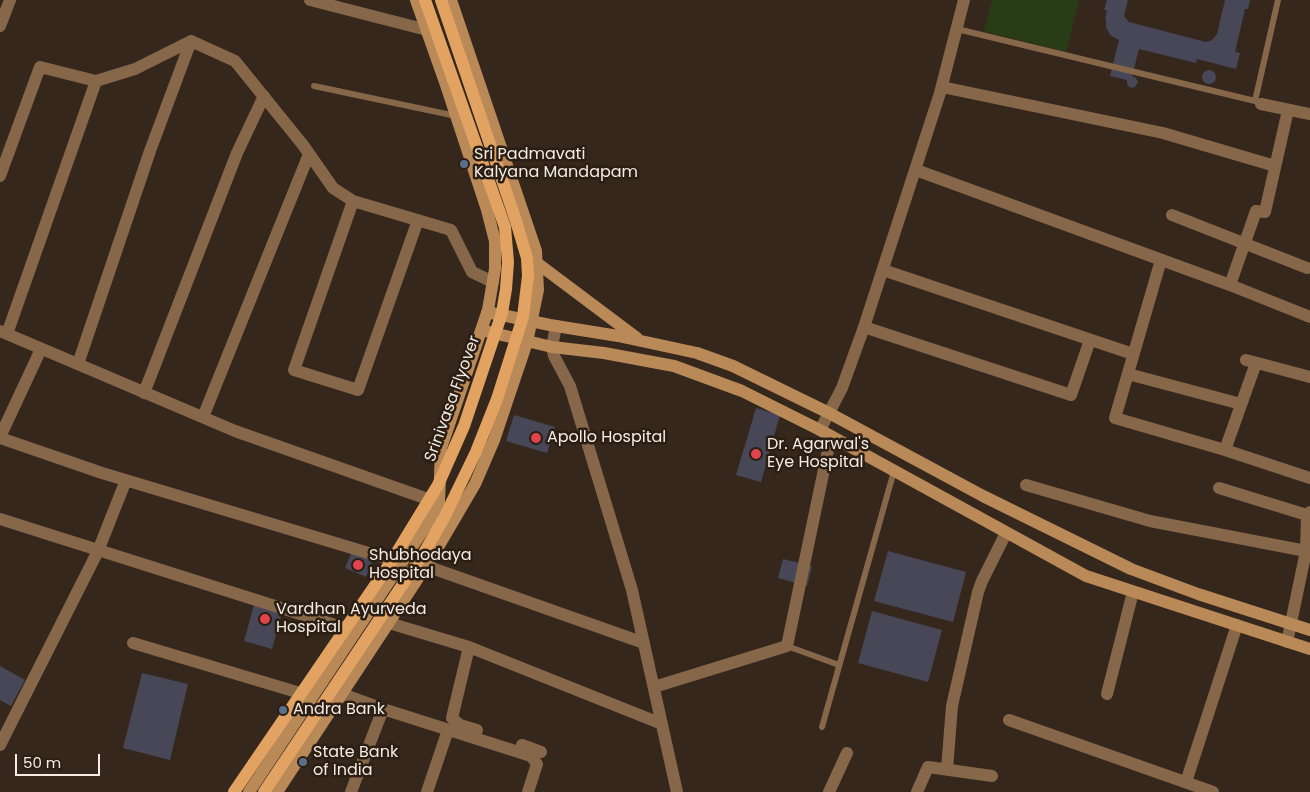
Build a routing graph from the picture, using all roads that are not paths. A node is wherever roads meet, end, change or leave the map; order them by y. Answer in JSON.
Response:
{"nodes":[{"id":1,"x":10,"y":0,"type":"edge"},
{"id":2,"x":310,"y":0,"type":"edge"},
{"id":3,"x":416,"y":0,"type":"edge"},
{"id":4,"x":425,"y":0,"type":"edge"},
{"id":5,"x":441,"y":0,"type":"edge"},
{"id":6,"x":451,"y":0,"type":"edge"},
{"id":7,"x":964,"y":0,"type":"edge"},
{"id":8,"x":1278,"y":0,"type":"edge"},
{"id":9,"x":0,"y":26,"type":"edge"},
{"id":10,"x":957,"y":29,"type":"junction"},
{"id":11,"x":426,"y":30,"type":"junction"},
{"id":12,"x":191,"y":41,"type":"junction"},
{"id":13,"x":96,"y":81,"type":"junction"},
{"id":14,"x":314,"y":86,"type":"dead end"},
{"id":15,"x":942,"y":87,"type":"junction"},
{"id":16,"x":264,"y":96,"type":"junction"},
{"id":17,"x":1261,"y":104,"type":"dead end"},
{"id":18,"x":1288,"y":110,"type":"junction"},
{"id":19,"x":1310,"y":114,"type":"edge"},
{"id":20,"x":456,"y":116,"type":"junction"},
{"id":21,"x":309,"y":154,"type":"junction"},
{"id":22,"x":1275,"y":166,"type":"junction"},
{"id":23,"x":916,"y":170,"type":"junction"},
{"id":24,"x":0,"y":176,"type":"edge"},
{"id":25,"x":353,"y":201,"type":"junction"},
{"id":26,"x":1172,"y":215,"type":"dead end"},
{"id":27,"x":418,"y":220,"type":"junction"},
{"id":28,"x":1244,"y":244,"type":"junction"},
{"id":29,"x":1161,"y":260,"type":"junction"},
{"id":30,"x":537,"y":264,"type":"junction"},
{"id":31,"x":1307,"y":268,"type":"dead end"},
{"id":32,"x":883,"y":270,"type":"junction"},
{"id":33,"x":493,"y":282,"type":"junction"},
{"id":34,"x":1230,"y":285,"type":"junction"},
{"id":35,"x":487,"y":312,"type":"junction"},
{"id":36,"x":1310,"y":317,"type":"edge"},
{"id":37,"x":531,"y":321,"type":"junction"},
{"id":38,"x":556,"y":326,"type":"junction"},
{"id":39,"x":864,"y":327,"type":"junction"},
{"id":40,"x":481,"y":330,"type":"junction"},
{"id":41,"x":3,"y":332,"type":"edge"},
{"id":42,"x":1090,"y":340,"type":"junction"},
{"id":43,"x":640,"y":341,"type":"junction"},
{"id":44,"x":527,"y":342,"type":"junction"},
{"id":45,"x":552,"y":347,"type":"junction"},
{"id":46,"x":41,"y":349,"type":"junction"},
{"id":47,"x":1133,"y":354,"type":"junction"},
{"id":48,"x":78,"y":364,"type":"junction"},
{"id":49,"x":1309,"y":373,"type":"edge"},
{"id":50,"x":1128,"y":374,"type":"junction"},
{"id":51,"x":144,"y":393,"type":"junction"},
{"id":52,"x":1241,"y":404,"type":"junction"},
{"id":53,"x":829,"y":413,"type":"junction"},
{"id":54,"x":203,"y":418,"type":"junction"},
{"id":55,"x":826,"y":433,"type":"junction"},
{"id":56,"x":0,"y":437,"type":"edge"},
{"id":57,"x":1225,"y":450,"type":"junction"},
{"id":58,"x":894,"y":470,"type":"junction"},
{"id":59,"x":1310,"y":478,"type":"edge"},
{"id":60,"x":126,"y":480,"type":"junction"},
{"id":61,"x":1026,"y":484,"type":"dead end"},
{"id":62,"x":1219,"y":488,"type":"dead end"},
{"id":63,"x":439,"y":503,"type":"junction"},
{"id":64,"x":1309,"y":514,"type":"edge"},
{"id":65,"x":0,"y":519,"type":"edge"},
{"id":66,"x":1006,"y":533,"type":"junction"},
{"id":67,"x":98,"y":550,"type":"junction"},
{"id":68,"x":1306,"y":551,"type":"junction"},
{"id":69,"x":402,"y":562,"type":"junction"},
{"id":70,"x":426,"y":566,"type":"junction"},
{"id":71,"x":1133,"y":592,"type":"junction"},
{"id":72,"x":389,"y":623,"type":"junction"},
{"id":73,"x":1291,"y":623,"type":"junction"},
{"id":74,"x":1237,"y":625,"type":"junction"},
{"id":75,"x":1310,"y":630,"type":"edge"},
{"id":76,"x":356,"y":632,"type":"junction"},
{"id":77,"x":1287,"y":642,"type":"junction"},
{"id":78,"x":132,"y":643,"type":"dead end"},
{"id":79,"x":644,"y":643,"type":"junction"},
{"id":80,"x":787,"y":646,"type":"junction"},
{"id":81,"x":469,"y":648,"type":"junction"},
{"id":82,"x":1310,"y":649,"type":"edge"},
{"id":83,"x":839,"y":665,"type":"junction"},
{"id":84,"x":654,"y":687,"type":"junction"},
{"id":85,"x":342,"y":694,"type":"junction"},
{"id":86,"x":1107,"y":694,"type":"dead end"},
{"id":87,"x":313,"y":697,"type":"junction"},
{"id":88,"x":383,"y":709,"type":"junction"},
{"id":89,"x":1009,"y":720,"type":"dead end"},
{"id":90,"x":662,"y":724,"type":"junction"},
{"id":91,"x":822,"y":727,"type":"dead end"},
{"id":92,"x":448,"y":730,"type":"junction"},
{"id":93,"x":0,"y":745,"type":"edge"},
{"id":94,"x":542,"y":752,"type":"dead end"},
{"id":95,"x":847,"y":753,"type":"dead end"},
{"id":96,"x":947,"y":769,"type":"junction"},
{"id":97,"x":992,"y":776,"type":"dead end"},
{"id":98,"x":1190,"y":786,"type":"edge"},
{"id":99,"x":234,"y":792,"type":"edge"},
{"id":100,"x":249,"y":792,"type":"edge"},
{"id":101,"x":264,"y":792,"type":"edge"},
{"id":102,"x":277,"y":792,"type":"edge"},
{"id":103,"x":351,"y":792,"type":"edge"},
{"id":104,"x":427,"y":792,"type":"edge"},
{"id":105,"x":528,"y":792,"type":"edge"},
{"id":106,"x":677,"y":792,"type":"edge"},
{"id":107,"x":829,"y":792,"type":"edge"},
{"id":108,"x":917,"y":792,"type":"edge"},
{"id":109,"x":1213,"y":792,"type":"edge"}],
"edges":[{"from":1,"to":9,"type":"street"},
{"from":2,"to":11,"type":"street"},
{"from":3,"to":11,"type":"street"},
{"from":4,"to":99,"type":"main road","name":"Srinivasa Flyover","bridge":true},
{"from":5,"to":101,"type":"main road","bridge":true},
{"from":6,"to":30,"type":"street"},
{"from":7,"to":10,"type":"street"},
{"from":8,"to":10,"type":"lane"},
{"from":10,"to":15,"type":"street"},
{"from":11,"to":20,"type":"street"},
{"from":12,"to":13,"type":"street"},
{"from":12,"to":16,"type":"street"},
{"from":12,"to":48,"type":"street"},
{"from":13,"to":24,"type":"street"},
{"from":13,"to":41,"type":"street"},
{"from":14,"to":20,"type":"lane"},
{"from":15,"to":22,"type":"street"},
{"from":15,"to":23,"type":"street"},
{"from":16,"to":21,"type":"street"},
{"from":16,"to":51,"type":"street"},
{"from":17,"to":18,"type":"street"},
{"from":18,"to":19,"type":"street"},
{"from":18,"to":22,"type":"street"},
{"from":20,"to":33,"type":"street"},
{"from":21,"to":25,"type":"street"},
{"from":21,"to":54,"type":"street"},
{"from":22,"to":28,"type":"street"},
{"from":23,"to":29,"type":"street"},
{"from":23,"to":32,"type":"street"},
{"from":25,"to":27,"type":"street"},
{"from":25,"to":27,"type":"street"},
{"from":26,"to":28,"type":"street"},
{"from":27,"to":33,"type":"street"},
{"from":28,"to":31,"type":"street"},
{"from":28,"to":34,"type":"street"},
{"from":29,"to":34,"type":"street"},
{"from":29,"to":47,"type":"street"},
{"from":30,"to":37,"type":"street"},
{"from":30,"to":43,"type":"street"},
{"from":32,"to":39,"type":"street"},
{"from":32,"to":42,"type":"street"},
{"from":33,"to":35,"type":"street"},
{"from":34,"to":36,"type":"street"},
{"from":35,"to":37,"type":"street"},
{"from":35,"to":40,"type":"street"},
{"from":37,"to":38,"type":"street"},
{"from":37,"to":44,"type":"street"},
{"from":38,"to":43,"type":"street"},
{"from":38,"to":45,"type":"street"},
{"from":39,"to":42,"type":"street"},
{"from":39,"to":53,"type":"street"},
{"from":40,"to":44,"type":"street"},
{"from":40,"to":63,"type":"street"},
{"from":41,"to":46,"type":"street"},
{"from":42,"to":47,"type":"street"},
{"from":43,"to":53,"type":"street"},
{"from":44,"to":45,"type":"street"},
{"from":44,"to":70,"type":"street"},
{"from":45,"to":55,"type":"street"},
{"from":45,"to":79,"type":"street"},
{"from":46,"to":48,"type":"street"},
{"from":46,"to":56,"type":"street"},
{"from":47,"to":50,"type":"street"},
{"from":48,"to":51,"type":"street"},
{"from":49,"to":52,"type":"street"},
{"from":50,"to":52,"type":"street"},
{"from":50,"to":57,"type":"street"},
{"from":51,"to":54,"type":"street"},
{"from":52,"to":57,"type":"street"},
{"from":53,"to":55,"type":"street"},
{"from":53,"to":73,"type":"street"},
{"from":54,"to":63,"type":"street"},
{"from":55,"to":58,"type":"street"},
{"from":55,"to":80,"type":"street"},
{"from":56,"to":60,"type":"street"},
{"from":57,"to":59,"type":"street"},
{"from":58,"to":66,"type":"street"},
{"from":58,"to":83,"type":"lane"},
{"from":60,"to":67,"type":"street"},
{"from":60,"to":69,"type":"street"},
{"from":61,"to":68,"type":"street"},
{"from":62,"to":64,"type":"street"},
{"from":63,"to":69,"type":"street"},
{"from":64,"to":68,"type":"street"},
{"from":65,"to":67,"type":"street"},
{"from":66,"to":71,"type":"street"},
{"from":66,"to":96,"type":"street"},
{"from":67,"to":76,"type":"street"},
{"from":67,"to":93,"type":"street"},
{"from":68,"to":73,"type":"street"},
{"from":69,"to":76,"type":"street"},
{"from":70,"to":72,"type":"street"},
{"from":70,"to":79,"type":"street"},
{"from":71,"to":74,"type":"street"},
{"from":71,"to":86,"type":"street"},
{"from":72,"to":81,"type":"street"},
{"from":72,"to":85,"type":"street"},
{"from":73,"to":75,"type":"street"},
{"from":73,"to":77,"type":"street"},
{"from":74,"to":77,"type":"street"},
{"from":74,"to":98,"type":"street"},
{"from":76,"to":87,"type":"street"},
{"from":77,"to":82,"type":"street"},
{"from":78,"to":87,"type":"street"},
{"from":79,"to":84,"type":"street"},
{"from":80,"to":83,"type":"lane"},
{"from":80,"to":84,"type":"street"},
{"from":81,"to":90,"type":"street"},
{"from":81,"to":94,"type":"street"},
{"from":83,"to":91,"type":"lane"},
{"from":84,"to":90,"type":"street"},
{"from":85,"to":88,"type":"street"},
{"from":85,"to":102,"type":"street"},
{"from":87,"to":100,"type":"street"},
{"from":88,"to":92,"type":"street"},
{"from":88,"to":103,"type":"street"},
{"from":89,"to":98,"type":"street"},
{"from":90,"to":106,"type":"street"},
{"from":92,"to":104,"type":"street"},
{"from":92,"to":105,"type":"street"},
{"from":95,"to":107,"type":"street"},
{"from":96,"to":97,"type":"street"},
{"from":96,"to":108,"type":"street"},
{"from":98,"to":109,"type":"street"}]}
